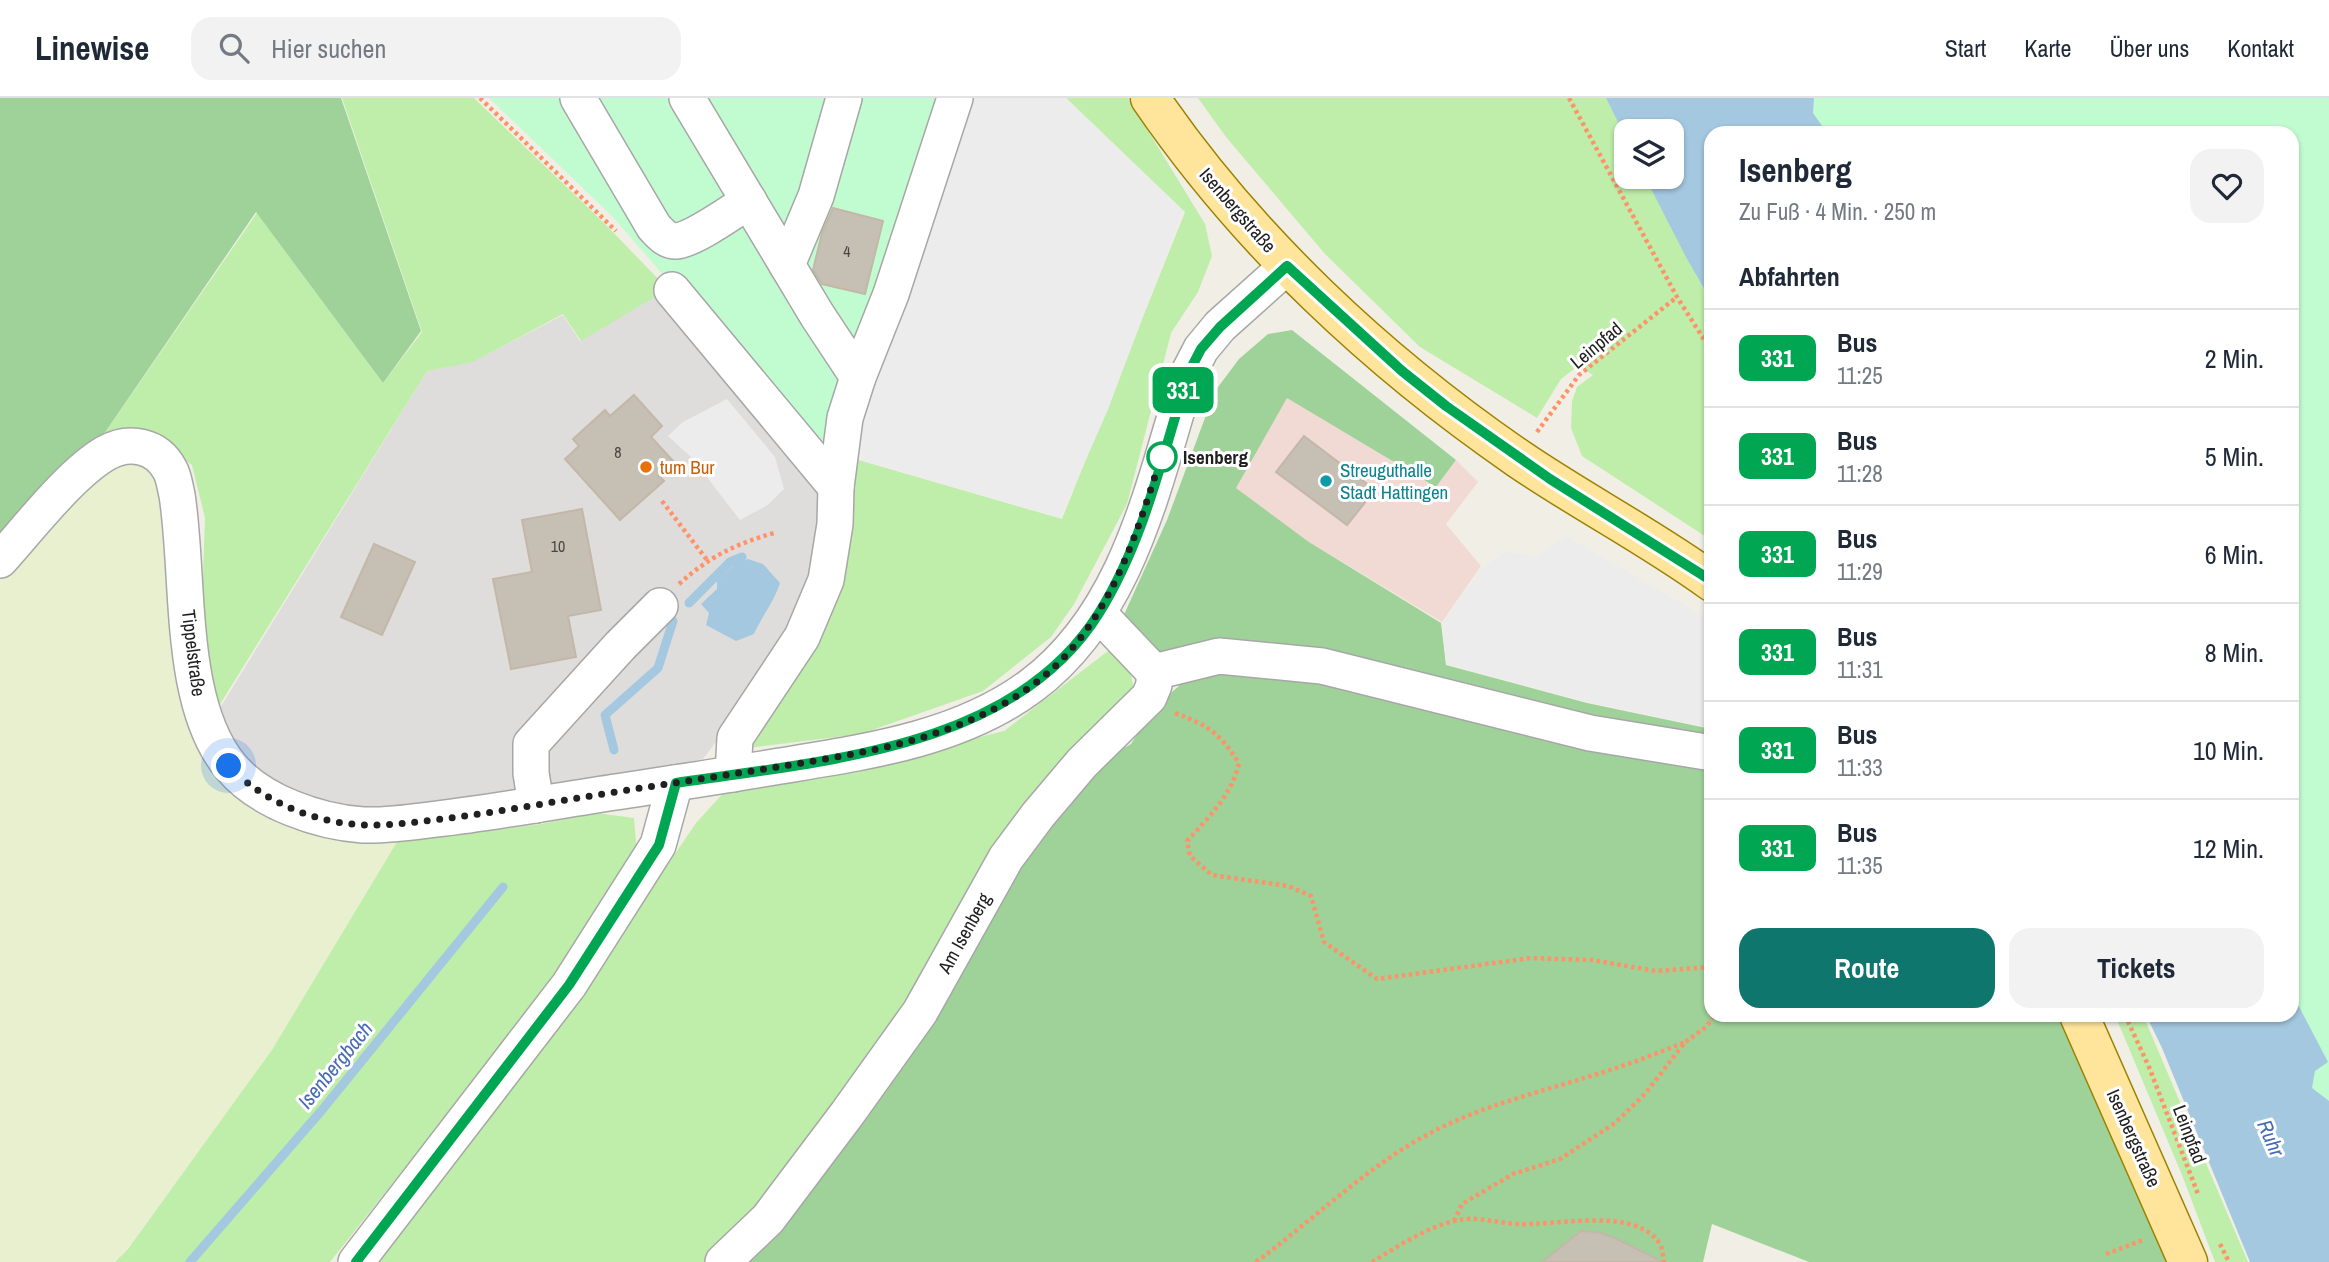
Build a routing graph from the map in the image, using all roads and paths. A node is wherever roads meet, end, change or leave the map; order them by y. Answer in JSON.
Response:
{"nodes":[{"id":1,"x":480,"y":98,"type":"edge"},
{"id":2,"x":578,"y":98,"type":"edge"},
{"id":3,"x":687,"y":98,"type":"edge"},
{"id":4,"x":844,"y":98,"type":"edge"},
{"id":5,"x":956,"y":98,"type":"edge"},
{"id":6,"x":1150,"y":98,"type":"edge"},
{"id":7,"x":1570,"y":98,"type":"edge"},
{"id":8,"x":749,"y":201,"type":"junction"},
{"id":9,"x":618,"y":232,"type":"dead end"},
{"id":10,"x":787,"y":265,"type":"junction"},
{"id":11,"x":1287,"y":266,"type":"junction"},
{"id":12,"x":672,"y":289,"type":"dead end"},
{"id":13,"x":1677,"y":297,"type":"junction"},
{"id":14,"x":1704,"y":339,"type":"edge"},
{"id":15,"x":858,"y":377,"type":"junction"},
{"id":16,"x":1517,"y":457,"type":"junction"},
{"id":17,"x":836,"y":486,"type":"junction"},
{"id":18,"x":662,"y":501,"type":"dead end"},
{"id":19,"x":774,"y":533,"type":"dead end"},
{"id":20,"x":0,"y":560,"type":"edge"},
{"id":21,"x":707,"y":561,"type":"junction"},
{"id":22,"x":1704,"y":577,"type":"edge"},
{"id":23,"x":660,"y":606,"type":"joint"},
{"id":24,"x":1099,"y":614,"type":"junction"},
{"id":25,"x":1152,"y":685,"type":"junction"},
{"id":26,"x":1704,"y":752,"type":"edge"},
{"id":27,"x":733,"y":774,"type":"junction"},
{"id":28,"x":676,"y":783,"type":"junction"},
{"id":29,"x":536,"y":805,"type":"junction"},
{"id":30,"x":1704,"y":968,"type":"edge"},
{"id":31,"x":1710,"y":1022,"type":"edge"},
{"id":32,"x":2082,"y":1022,"type":"edge"},
{"id":33,"x":2129,"y":1022,"type":"edge"},
{"id":34,"x":1685,"y":1042,"type":"junction"},
{"id":35,"x":2200,"y":1200,"type":"dead end"},
{"id":36,"x":1454,"y":1221,"type":"junction"},
{"id":37,"x":2217,"y":1237,"type":"dead end"},
{"id":38,"x":356,"y":1262,"type":"edge"},
{"id":39,"x":723,"y":1262,"type":"edge"},
{"id":40,"x":1256,"y":1262,"type":"edge"},
{"id":41,"x":1372,"y":1262,"type":"edge"},
{"id":42,"x":1664,"y":1262,"type":"edge"},
{"id":43,"x":2188,"y":1262,"type":"edge"},
{"id":44,"x":2229,"y":1262,"type":"edge"}],
"edges":[{"from":1,"to":9,"type":"path"},
{"from":2,"to":8,"type":"street"},
{"from":3,"to":8,"type":"street"},
{"from":4,"to":10,"type":"street"},
{"from":5,"to":15,"type":"street"},
{"from":6,"to":11,"type":"main road","name":"Isenbergstraße"},
{"from":7,"to":13,"type":"path"},
{"from":8,"to":10,"type":"street"},
{"from":10,"to":15,"type":"street"},
{"from":11,"to":16,"type":"main road","name":"Isenbergstraße"},
{"from":11,"to":24,"type":"street","name":"Tippelstraße"},
{"from":12,"to":17,"type":"street"},
{"from":13,"to":14,"type":"path"},
{"from":13,"to":16,"type":"path","name":"Leinpfad"},
{"from":15,"to":17,"type":"street"},
{"from":16,"to":22,"type":"main road","name":"Isenbergstraße"},
{"from":17,"to":27,"type":"street"},
{"from":18,"to":21,"type":"path"},
{"from":19,"to":21,"type":"path"},
{"from":20,"to":29,"type":"street","name":"Tippelstraße"},
{"from":21,"to":23,"type":"path"},
{"from":23,"to":29,"type":"street"},
{"from":24,"to":25,"type":"street"},
{"from":24,"to":27,"type":"street","name":"Tippelstraße"},
{"from":25,"to":26,"type":"street"},
{"from":25,"to":30,"type":"path"},
{"from":25,"to":39,"type":"street","name":"Am Isenberg"},
{"from":27,"to":28,"type":"street","name":"Tippelstraße"},
{"from":28,"to":29,"type":"street","name":"Tippelstraße"},
{"from":28,"to":38,"type":"street"},
{"from":31,"to":34,"type":"path"},
{"from":32,"to":43,"type":"main road","name":"Isenbergstraße"},
{"from":33,"to":35,"type":"path","name":"Leinpfad"},
{"from":34,"to":36,"type":"path"},
{"from":34,"to":40,"type":"path"},
{"from":36,"to":41,"type":"path"},
{"from":36,"to":42,"type":"path"},
{"from":37,"to":44,"type":"path"}]}
